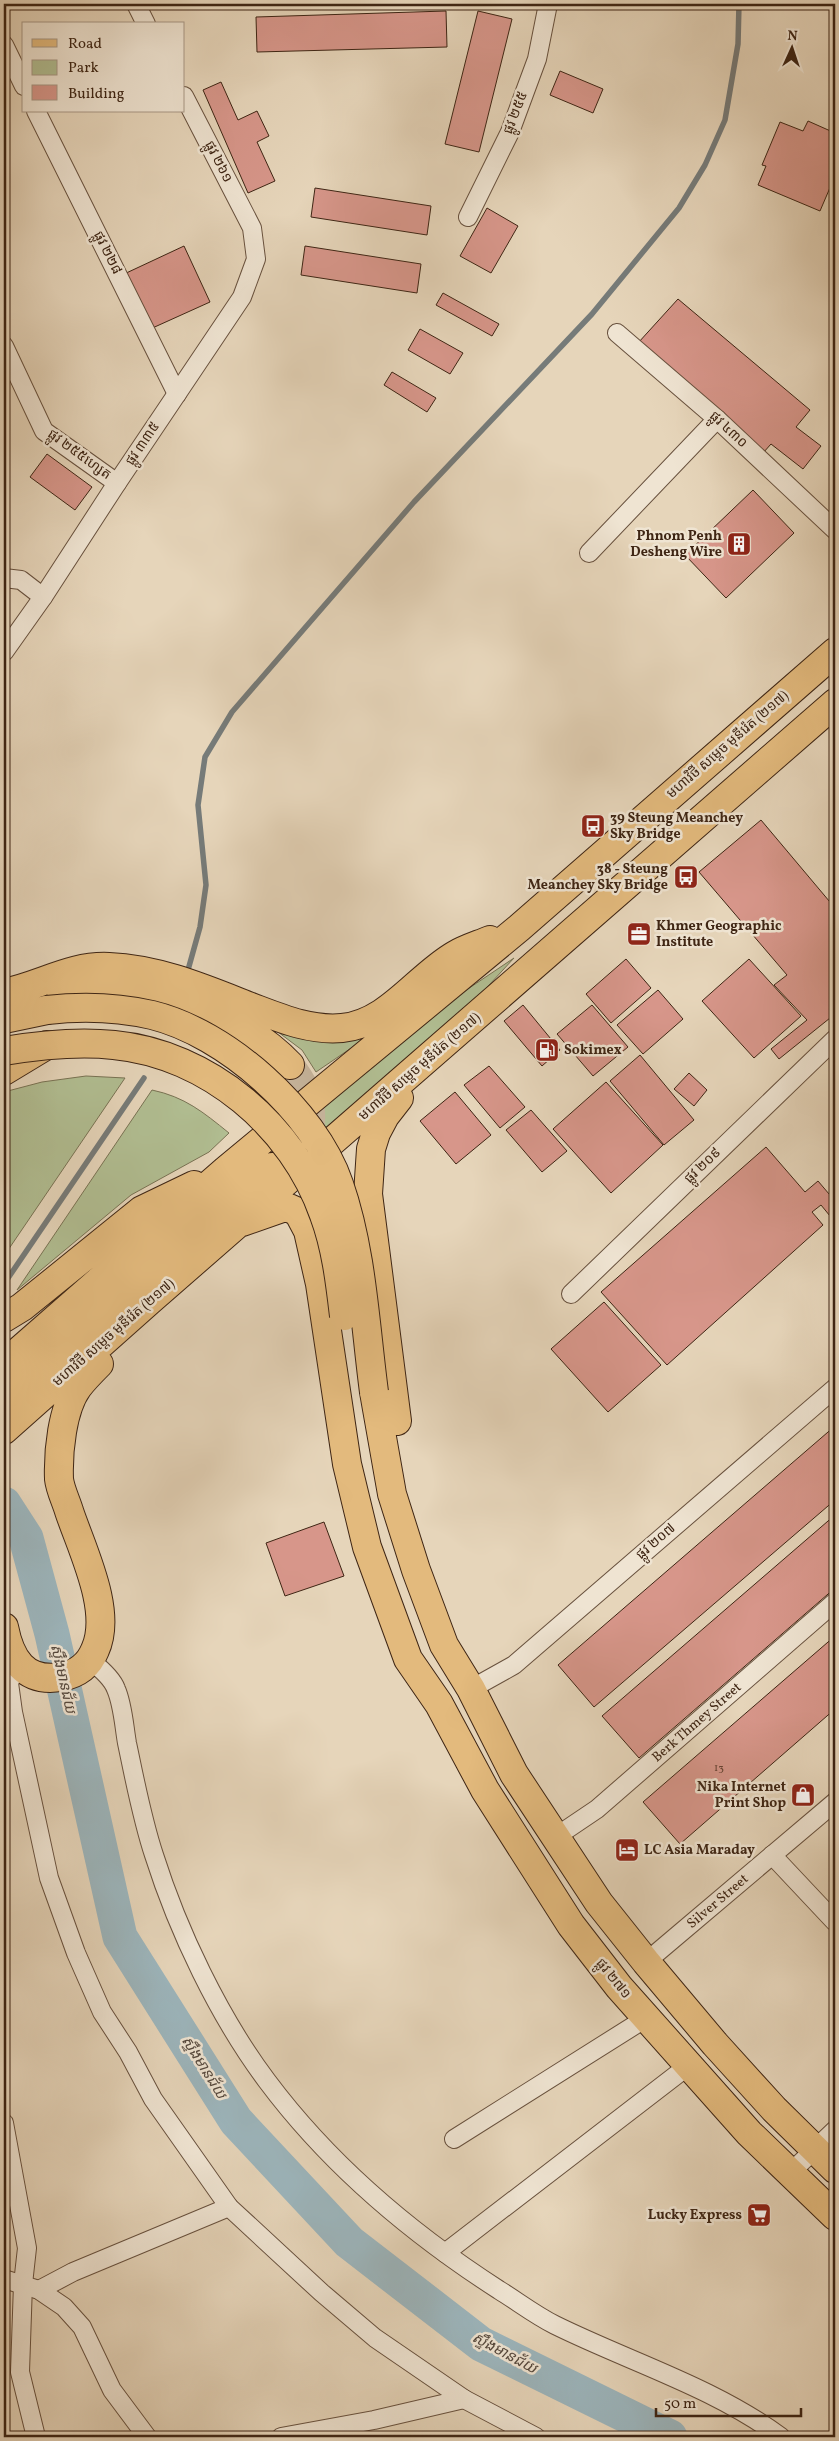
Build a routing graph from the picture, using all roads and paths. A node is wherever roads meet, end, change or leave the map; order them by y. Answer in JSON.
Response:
{"nodes":[{"id":1,"x":141,"y":4,"type":"edge"},
{"id":2,"x":548,"y":4,"type":"edge"},
{"id":3,"x":146,"y":22,"type":"edge"},
{"id":4,"x":4,"y":45,"type":"edge"},
{"id":5,"x":22,"y":82,"type":"edge"},
{"id":6,"x":185,"y":98,"type":"edge"},
{"id":7,"x":36,"y":112,"type":"edge"},
{"id":8,"x":468,"y":217,"type":"dead end"},
{"id":9,"x":252,"y":228,"type":"joint"},
{"id":10,"x":617,"y":333,"type":"dead end"},
{"id":11,"x":4,"y":346,"type":"edge"},
{"id":12,"x":177,"y":394,"type":"junction"},
{"id":13,"x":716,"y":419,"type":"junction"},
{"id":14,"x":116,"y":483,"type":"junction"},
{"id":15,"x":835,"y":530,"type":"edge"},
{"id":16,"x":589,"y":553,"type":"dead end"},
{"id":17,"x":4,"y":578,"type":"edge"},
{"id":18,"x":43,"y":597,"type":"junction"},
{"id":19,"x":4,"y":652,"type":"edge"},
{"id":20,"x":835,"y":652,"type":"edge"},
{"id":21,"x":835,"y":703,"type":"edge"},
{"id":22,"x":519,"y":928,"type":"junction"},
{"id":23,"x":9,"y":1008,"type":"edge"},
{"id":24,"x":835,"y":1039,"type":"edge"},
{"id":25,"x":47,"y":1045,"type":"junction"},
{"id":26,"x":4,"y":1051,"type":"edge"},
{"id":27,"x":290,"y":1065,"type":"tunnel mouth"},
{"id":28,"x":418,"y":1069,"type":"junction"},
{"id":29,"x":4,"y":1072,"type":"edge"},
{"id":30,"x":272,"y":1167,"type":"dead end"},
{"id":31,"x":226,"y":1170,"type":"junction"},
{"id":32,"x":242,"y":1222,"type":"junction"},
{"id":33,"x":571,"y":1294,"type":"dead end"},
{"id":34,"x":149,"y":1301,"type":"junction"},
{"id":35,"x":13,"y":1313,"type":"edge"},
{"id":36,"x":47,"y":1359,"type":"junction"},
{"id":37,"x":4,"y":1364,"type":"edge"},
{"id":38,"x":835,"y":1388,"type":"edge"},
{"id":39,"x":365,"y":1393,"type":"junction"},
{"id":40,"x":4,"y":1399,"type":"edge"},
{"id":41,"x":4,"y":1430,"type":"edge"},
{"id":42,"x":835,"y":1602,"type":"edge"},
{"id":43,"x":4,"y":1627,"type":"edge"},
{"id":44,"x":90,"y":1662,"type":"junction"},
{"id":45,"x":17,"y":1664,"type":"junction"},
{"id":46,"x":471,"y":1689,"type":"junction"},
{"id":47,"x":440,"y":1704,"type":"junction"},
{"id":48,"x":835,"y":1802,"type":"edge"},
{"id":49,"x":554,"y":1838,"type":"junction"},
{"id":50,"x":772,"y":1855,"type":"junction"},
{"id":51,"x":835,"y":1922,"type":"edge"},
{"id":52,"x":646,"y":1962,"type":"junction"},
{"id":53,"x":646,"y":2018,"type":"junction"},
{"id":54,"x":688,"y":2066,"type":"junction"},
{"id":55,"x":4,"y":2123,"type":"edge"},
{"id":56,"x":835,"y":2130,"type":"edge"},
{"id":57,"x":454,"y":2139,"type":"dead end"},
{"id":58,"x":814,"y":2149,"type":"junction"},
{"id":59,"x":835,"y":2169,"type":"edge"},
{"id":60,"x":790,"y":2173,"type":"junction"},
{"id":61,"x":229,"y":2207,"type":"junction"},
{"id":62,"x":835,"y":2216,"type":"edge"},
{"id":63,"x":445,"y":2253,"type":"junction"},
{"id":64,"x":4,"y":2279,"type":"edge"},
{"id":65,"x":31,"y":2287,"type":"junction"},
{"id":66,"x":464,"y":2399,"type":"junction"},
{"id":67,"x":526,"y":2435,"type":"edge"},
{"id":68,"x":36,"y":2437,"type":"edge"},
{"id":69,"x":148,"y":2437,"type":"edge"},
{"id":70,"x":281,"y":2437,"type":"edge"},
{"id":71,"x":781,"y":2437,"type":"edge"}],
"edges":[{"from":1,"to":3,"type":"street"},
{"from":2,"to":8,"type":"street","name":"ផ្លូវ ២៥៥"},
{"from":4,"to":5,"type":"street"},
{"from":6,"to":9,"type":"street","name":"ផ្លូវ ២៦១"},
{"from":7,"to":12,"type":"street","name":"ផ្លូវ ២២៨"},
{"from":9,"to":12,"type":"street","name":"ផ្លូវ ៣៣៥"},
{"from":10,"to":13,"type":"street","name":"ផ្លូវ ៤៣០"},
{"from":11,"to":14,"type":"street","name":"ផ្លូវ ២៥៥ហ្សេត"},
{"from":12,"to":14,"type":"street","name":"ផ្លូវ ៣៣៥"},
{"from":13,"to":15,"type":"street","name":"ផ្លូវ ៤៣០"},
{"from":13,"to":16,"type":"street"},
{"from":14,"to":18,"type":"street","name":"ផ្លូវ ៣៣៥"},
{"from":17,"to":18,"type":"street"},
{"from":18,"to":19,"type":"street","name":"ផ្លូវ ៣៣៥"},
{"from":20,"to":22,"type":"main road","name":"មហាវិថី សម្តេច មុនីរ៉េត (២១៧)"},
{"from":21,"to":28,"type":"main road","name":"មហាវិថី សម្តេច មុនីរ៉េត (២១៧)"},
{"from":22,"to":23,"type":"main road"},
{"from":22,"to":31,"type":"main road","name":"មហាវិថី សម្តេច មុនីរ៉េត (២១៧)"},
{"from":23,"to":27,"type":"main road"},
{"from":23,"to":39,"type":"main road","bridge":true},
{"from":24,"to":33,"type":"street","name":"ផ្លូវ ២០៩"},
{"from":25,"to":26,"type":"main road","bridge":true},
{"from":25,"to":29,"type":"main road"},
{"from":25,"to":39,"type":"main road","bridge":true},
{"from":28,"to":32,"type":"main road","name":"មហាវិថី សម្តេច មុនីរ៉េត (២១៧)"},
{"from":28,"to":46,"type":"main road"},
{"from":30,"to":36,"type":"main road"},
{"from":31,"to":35,"type":"main road"},
{"from":31,"to":36,"type":"main road","name":"មហាវិថី សម្តេច មុនីរ៉េត (២១៧)"},
{"from":32,"to":34,"type":"main road","name":"មហាវិថី សម្តេច មុនីរ៉េត (២១៧)"},
{"from":32,"to":47,"type":"main road"},
{"from":34,"to":36,"type":"main road","name":"មហាវិថី សម្តេច មុនីរ៉េត (២១៧)"},
{"from":34,"to":44,"type":"main road"},
{"from":36,"to":37,"type":"main road","name":"មហាវិថី សម្តេច មុនីរ៉េត (២១៧)"},
{"from":36,"to":40,"type":"main road"},
{"from":36,"to":41,"type":"main road","name":"មហាវិថី សម្តេច មុនីរ៉េត (២១៧)"},
{"from":38,"to":46,"type":"street","name":"ផ្លូវ ២០៧"},
{"from":39,"to":46,"type":"main road"},
{"from":39,"to":47,"type":"main road"},
{"from":42,"to":49,"type":"street","name":"Berk Thmey Street"},
{"from":43,"to":45,"type":"main road"},
{"from":44,"to":45,"type":"main road"},
{"from":44,"to":63,"type":"street"},
{"from":45,"to":61,"type":"street"},
{"from":46,"to":49,"type":"main road"},
{"from":47,"to":53,"type":"main road","name":"ផ្លូវ ២៧១"},
{"from":48,"to":50,"type":"street","name":"Silver Street"},
{"from":49,"to":52,"type":"main road"},
{"from":50,"to":51,"type":"street"},
{"from":50,"to":52,"type":"street","name":"Silver Street"},
{"from":52,"to":58,"type":"main road"},
{"from":53,"to":54,"type":"main road","name":"ផ្លូវ ២៧១"},
{"from":53,"to":57,"type":"street"},
{"from":54,"to":60,"type":"main road","name":"ផ្លូវ ២៧១"},
{"from":54,"to":63,"type":"street"},
{"from":55,"to":65,"type":"street"},
{"from":56,"to":58,"type":"street"},
{"from":58,"to":59,"type":"main road"},
{"from":58,"to":60,"type":"street"},
{"from":60,"to":62,"type":"main road","name":"ផ្លូវ ២៧១"},
{"from":61,"to":65,"type":"street"},
{"from":61,"to":66,"type":"street"},
{"from":63,"to":71,"type":"street"},
{"from":64,"to":65,"type":"street"},
{"from":65,"to":68,"type":"street"},
{"from":65,"to":69,"type":"street"},
{"from":66,"to":67,"type":"street"},
{"from":66,"to":70,"type":"street"}]}
